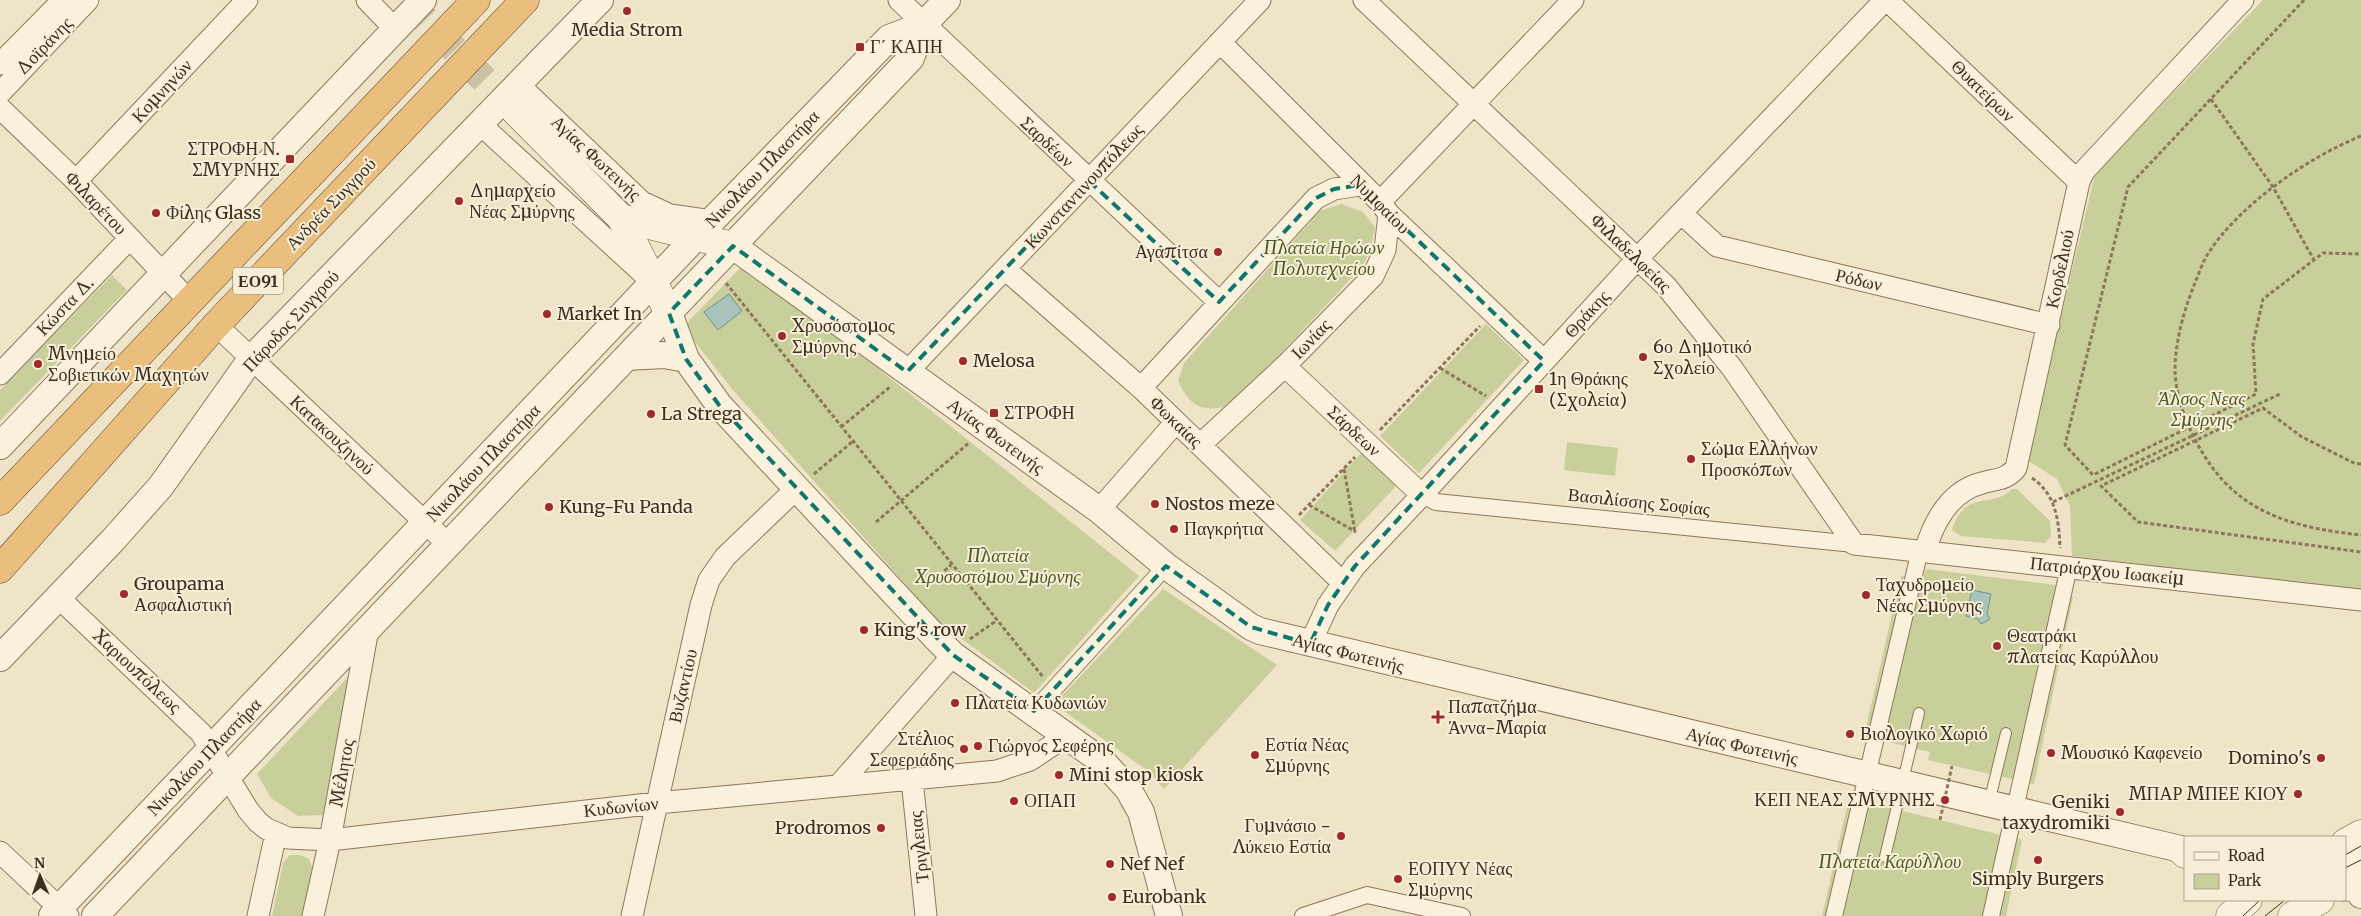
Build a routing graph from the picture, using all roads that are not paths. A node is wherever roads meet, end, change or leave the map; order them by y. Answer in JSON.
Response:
{"nodes":[{"id":1,"x":63,"y":0,"type":"edge"},
{"id":2,"x":88,"y":0,"type":"edge"},
{"id":3,"x":247,"y":0,"type":"edge"},
{"id":4,"x":367,"y":0,"type":"edge"},
{"id":5,"x":422,"y":0,"type":"edge"},
{"id":6,"x":476,"y":0,"type":"edge"},
{"id":7,"x":525,"y":0,"type":"edge"},
{"id":8,"x":600,"y":0,"type":"edge"},
{"id":9,"x":899,"y":0,"type":"edge"},
{"id":10,"x":947,"y":0,"type":"edge"},
{"id":11,"x":1260,"y":0,"type":"edge"},
{"id":12,"x":1364,"y":0,"type":"edge"},
{"id":13,"x":1573,"y":0,"type":"edge"},
{"id":14,"x":1886,"y":0,"type":"edge"},
{"id":15,"x":2243,"y":0,"type":"edge"},
{"id":16,"x":923,"y":25,"type":"junction"},
{"id":17,"x":394,"y":28,"type":"junction"},
{"id":18,"x":1220,"y":42,"type":"junction"},
{"id":19,"x":0,"y":64,"type":"edge"},
{"id":20,"x":518,"y":84,"type":"junction"},
{"id":21,"x":0,"y":93,"type":"edge"},
{"id":22,"x":1473,"y":104,"type":"junction"},
{"id":23,"x":0,"y":108,"type":"edge"},
{"id":24,"x":515,"y":110,"type":"tunnel mouth"},
{"id":25,"x":480,"y":124,"type":"junction"},
{"id":26,"x":76,"y":181,"type":"junction"},
{"id":27,"x":1089,"y":181,"type":"junction"},
{"id":28,"x":2079,"y":182,"type":"junction"},
{"id":29,"x":1360,"y":185,"type":"junction"},
{"id":30,"x":1384,"y":208,"type":"junction"},
{"id":31,"x":1681,"y":213,"type":"junction"},
{"id":32,"x":621,"y":218,"type":"junction"},
{"id":33,"x":704,"y":229,"type":"junction"},
{"id":34,"x":130,"y":238,"type":"junction"},
{"id":35,"x":733,"y":246,"type":"junction"},
{"id":36,"x":1638,"y":258,"type":"junction"},
{"id":37,"x":1005,"y":269,"type":"junction"},
{"id":38,"x":164,"y":274,"type":"junction"},
{"id":39,"x":654,"y":283,"type":"junction"},
{"id":40,"x":190,"y":302,"type":"junction"},
{"id":41,"x":1219,"y":302,"type":"junction"},
{"id":42,"x":669,"y":313,"type":"junction"},
{"id":43,"x":216,"y":325,"type":"junction"},
{"id":44,"x":2049,"y":325,"type":"junction"},
{"id":45,"x":627,"y":357,"type":"junction"},
{"id":46,"x":251,"y":359,"type":"junction"},
{"id":47,"x":686,"y":359,"type":"junction"},
{"id":48,"x":1544,"y":361,"type":"junction"},
{"id":49,"x":1285,"y":366,"type":"junction"},
{"id":50,"x":907,"y":372,"type":"junction"},
{"id":51,"x":0,"y":374,"type":"edge"},
{"id":52,"x":1141,"y":388,"type":"junction"},
{"id":53,"x":1176,"y":422,"type":"junction"},
{"id":54,"x":1200,"y":445,"type":"junction"},
{"id":55,"x":0,"y":446,"type":"edge"},
{"id":56,"x":796,"y":489,"type":"junction"},
{"id":57,"x":1422,"y":495,"type":"junction"},
{"id":58,"x":0,"y":501,"type":"edge"},
{"id":59,"x":1099,"y":510,"type":"junction"},
{"id":60,"x":425,"y":523,"type":"junction"},
{"id":61,"x":1854,"y":544,"type":"junction"},
{"id":62,"x":448,"y":545,"type":"junction"},
{"id":63,"x":1922,"y":550,"type":"junction"},
{"id":64,"x":1166,"y":566,"type":"junction"},
{"id":65,"x":2064,"y":566,"type":"junction"},
{"id":66,"x":0,"y":569,"type":"edge"},
{"id":67,"x":1342,"y":582,"type":"junction"},
{"id":68,"x":58,"y":597,"type":"junction"},
{"id":69,"x":2361,"y":600,"type":"edge"},
{"id":70,"x":368,"y":629,"type":"junction"},
{"id":71,"x":1310,"y":644,"type":"junction"},
{"id":72,"x":953,"y":655,"type":"junction"},
{"id":73,"x":0,"y":658,"type":"edge"},
{"id":74,"x":1034,"y":711,"type":"junction"},
{"id":75,"x":1919,"y":713,"type":"dead end"},
{"id":76,"x":2006,"y":733,"type":"dead end"},
{"id":77,"x":1066,"y":736,"type":"junction"},
{"id":78,"x":211,"y":749,"type":"junction"},
{"id":79,"x":228,"y":776,"type":"junction"},
{"id":80,"x":1868,"y":776,"type":"junction"},
{"id":81,"x":912,"y":779,"type":"junction"},
{"id":82,"x":1902,"y":784,"type":"junction"},
{"id":83,"x":838,"y":786,"type":"junction"},
{"id":84,"x":657,"y":803,"type":"junction"},
{"id":85,"x":1989,"y":804,"type":"junction"},
{"id":86,"x":2015,"y":810,"type":"junction"},
{"id":87,"x":276,"y":833,"type":"junction"},
{"id":88,"x":2354,"y":838,"type":"edge"},
{"id":89,"x":330,"y":840,"type":"junction"},
{"id":90,"x":2183,"y":851,"type":"edge"},
{"id":91,"x":0,"y":852,"type":"edge"},
{"id":92,"x":1885,"y":857,"type":"dead end"},
{"id":93,"x":2354,"y":884,"type":"edge"},
{"id":94,"x":2222,"y":901,"type":"edge"},
{"id":95,"x":2247,"y":901,"type":"edge"},
{"id":96,"x":2318,"y":901,"type":"edge"},
{"id":97,"x":60,"y":913,"type":"edge"},
{"id":98,"x":95,"y":916,"type":"edge"},
{"id":99,"x":258,"y":916,"type":"edge"},
{"id":100,"x":313,"y":916,"type":"edge"},
{"id":101,"x":632,"y":916,"type":"edge"},
{"id":102,"x":926,"y":916,"type":"edge"},
{"id":103,"x":1169,"y":916,"type":"edge"},
{"id":104,"x":1303,"y":916,"type":"edge"},
{"id":105,"x":1459,"y":916,"type":"edge"},
{"id":106,"x":1834,"y":916,"type":"edge"},
{"id":107,"x":1991,"y":916,"type":"edge"},
{"id":108,"x":2230,"y":916,"type":"edge"},
{"id":109,"x":2292,"y":916,"type":"edge"}],
"edges":[{"from":1,"to":19,"type":"street","name":"Δοϊράνης"},
{"from":2,"to":21,"type":"street","name":"Δοϊράνης"},
{"from":3,"to":26,"type":"street","name":"Κομνηνών"},
{"from":4,"to":17,"type":"street"},
{"from":5,"to":17,"type":"street"},
{"from":6,"to":40,"type":"highway","name":"Ανδρέα Συγγρού","number":"ΕΟ91"},
{"from":7,"to":43,"type":"highway","name":"Ανδρέα Συγγρού","number":"ΕΟ91"},
{"from":8,"to":20,"type":"street","name":"Πάροδος Συγγρού"},
{"from":9,"to":16,"type":"street","name":"Σαρδέων"},
{"from":10,"to":16,"type":"street","name":"Νικολάου Πλαστήρα"},
{"from":11,"to":18,"type":"street","name":"Κωνσταντινουπόλεως"},
{"from":12,"to":22,"type":"street","name":"Φιλαδελφείας"},
{"from":13,"to":22,"type":"street"},
{"from":14,"to":28,"type":"street","name":"Θυατείρων"},
{"from":14,"to":31,"type":"street","name":"Θράκης"},
{"from":15,"to":28,"type":"street","name":"Κορδελιού"},
{"from":16,"to":27,"type":"street","name":"Σαρδέων"},
{"from":16,"to":33,"type":"street","name":"Νικολάου Πλαστήρα"},
{"from":16,"to":35,"type":"street","name":"Νικολάου Πλαστήρα"},
{"from":17,"to":38,"type":"street"},
{"from":18,"to":27,"type":"street","name":"Κωνσταντινουπόλεως"},
{"from":18,"to":29,"type":"street","name":"Νυμφαίου"},
{"from":20,"to":25,"type":"street","name":"Πάροδος Συγγρού"},
{"from":20,"to":33,"type":"street","name":"Αγίας Φωτεινής"},
{"from":22,"to":30,"type":"street"},
{"from":22,"to":36,"type":"street","name":"Φιλαδελφείας"},
{"from":23,"to":26,"type":"street","name":"Φιλαρέτου"},
{"from":24,"to":32,"type":"main road","name":"Αγίας Φωτεινής"},
{"from":25,"to":39,"type":"street"},
{"from":25,"to":46,"type":"street","name":"Πάροδος Συγγρού"},
{"from":26,"to":34,"type":"street","name":"Φιλαρέτου"},
{"from":27,"to":37,"type":"street","name":"Κωνσταντινουπόλεως"},
{"from":27,"to":41,"type":"street","name":"Σαρδέων"},
{"from":28,"to":44,"type":"street","name":"Κορδελιού"},
{"from":29,"to":30,"type":"street","name":"Νυμφαίου"},
{"from":29,"to":41,"type":"street"},
{"from":30,"to":48,"type":"street","name":"Νυμφαίου"},
{"from":30,"to":49,"type":"street","name":"Ιωνίας"},
{"from":31,"to":36,"type":"street","name":"Θράκης"},
{"from":31,"to":44,"type":"street","name":"Ρόδων"},
{"from":32,"to":33,"type":"main road","name":"Αγίας Φωτεινής"},
{"from":32,"to":39,"type":"main road","name":"Αγίας Φωτεινής"},
{"from":33,"to":35,"type":"main road","name":"Αγίας Φωτεινής"},
{"from":33,"to":39,"type":"street","name":"Νικολάου Πλαστήρα"},
{"from":34,"to":38,"type":"street","name":"Φιλαρέτου"},
{"from":34,"to":51,"type":"street","name":"Κώστα Δ."},
{"from":35,"to":42,"type":"street","name":"Νικολάου Πλαστήρα"},
{"from":35,"to":50,"type":"street","name":"Αγίας Φωτεινής"},
{"from":36,"to":48,"type":"street","name":"Θράκης"},
{"from":36,"to":61,"type":"street","name":"Φιλαδελφείας"},
{"from":37,"to":50,"type":"street","name":"Κωνσταντινουπόλεως"},
{"from":37,"to":52,"type":"street","name":"Φωκαίας"},
{"from":38,"to":40,"type":"street","name":"Φιλαρέτου"},
{"from":38,"to":55,"type":"street"},
{"from":39,"to":42,"type":"main road","name":"Αγίας Φωτεινής"},
{"from":39,"to":60,"type":"street","name":"Νικολάου Πλαστήρα"},
{"from":40,"to":58,"type":"highway","name":"Ανδρέα Συγγρού","number":"ΕΟ91"},
{"from":41,"to":52,"type":"street"},
{"from":42,"to":45,"type":"street","name":"Νικολάου Πλαστήρα"},
{"from":42,"to":47,"type":"street"},
{"from":43,"to":46,"type":"street","name":"Κατακουζηνού"},
{"from":43,"to":66,"type":"highway","name":"Ανδρέα Συγγρού","number":"ΕΟ91"},
{"from":44,"to":63,"type":"street","name":"Κορδελιού"},
{"from":45,"to":47,"type":"street"},
{"from":45,"to":62,"type":"street","name":"Νικολάου Πλαστήρα"},
{"from":46,"to":60,"type":"street","name":"Κατακουζηνού"},
{"from":46,"to":68,"type":"street","name":"Πάροδος Συγγρού"},
{"from":47,"to":56,"type":"street"},
{"from":48,"to":57,"type":"street","name":"Θράκης"},
{"from":49,"to":54,"type":"street","name":"Ιωνίας"},
{"from":49,"to":57,"type":"street","name":"Σάρδεων"},
{"from":50,"to":59,"type":"street","name":"Αγίας Φωτεινής"},
{"from":52,"to":53,"type":"street","name":"Φωκαίας"},
{"from":53,"to":54,"type":"street","name":"Φωκαίας"},
{"from":53,"to":59,"type":"street"},
{"from":54,"to":67,"type":"street","name":"Φωκαίας"},
{"from":56,"to":72,"type":"street"},
{"from":56,"to":84,"type":"street","name":"Βυζαντίου"},
{"from":57,"to":61,"type":"street","name":"Βασιλίσσης Σοφίας"},
{"from":57,"to":67,"type":"street","name":"Θράκης"},
{"from":59,"to":64,"type":"street","name":"Αγίας Φωτεινής"},
{"from":60,"to":62,"type":"street","name":"Κατακουζηνού"},
{"from":60,"to":78,"type":"street","name":"Νικολάου Πλαστήρα"},
{"from":61,"to":63,"type":"street","name":"Πατριάρχου Ιωακείμ"},
{"from":62,"to":70,"type":"street","name":"Νικολάου Πλαστήρα"},
{"from":63,"to":65,"type":"street","name":"Πατριάρχου Ιωακείμ"},
{"from":63,"to":80,"type":"street"},
{"from":64,"to":71,"type":"street","name":"Αγίας Φωτεινής"},
{"from":64,"to":74,"type":"street"},
{"from":65,"to":69,"type":"street","name":"Πατριάρχου Ιωακείμ"},
{"from":65,"to":86,"type":"street"},
{"from":67,"to":71,"type":"street","name":"Θράκης"},
{"from":68,"to":73,"type":"street","name":"Πάροδος Συγγρού"},
{"from":68,"to":78,"type":"street","name":"Χαριουπόλεως"},
{"from":70,"to":79,"type":"street","name":"Νικολάου Πλαστήρα"},
{"from":70,"to":89,"type":"street","name":"Μέλητος"},
{"from":71,"to":80,"type":"street","name":"Αγίας Φωτεινής"},
{"from":72,"to":74,"type":"street"},
{"from":72,"to":83,"type":"street"},
{"from":74,"to":77,"type":"street"},
{"from":75,"to":82,"type":"lane"},
{"from":76,"to":85,"type":"lane"},
{"from":77,"to":81,"type":"street","name":"Κυδωνίων"},
{"from":77,"to":103,"type":"street"},
{"from":78,"to":79,"type":"street","name":"Κυδωνίων"},
{"from":78,"to":97,"type":"street","name":"Νικολάου Πλαστήρα"},
{"from":79,"to":87,"type":"street","name":"Κυδωνίων"},
{"from":79,"to":98,"type":"street","name":"Νικολάου Πλαστήρα"},
{"from":80,"to":82,"type":"street","name":"Αγίας Φωτεινής"},
{"from":80,"to":106,"type":"street"},
{"from":81,"to":83,"type":"street","name":"Κυδωνίων"},
{"from":81,"to":102,"type":"street","name":"Τριγλειας"},
{"from":82,"to":85,"type":"street","name":"Αγίας Φωτεινής"},
{"from":82,"to":92,"type":"lane"},
{"from":83,"to":84,"type":"street","name":"Κυδωνίων"},
{"from":84,"to":89,"type":"street","name":"Κυδωνίων"},
{"from":84,"to":101,"type":"street","name":"Βυζαντίου"},
{"from":85,"to":86,"type":"street","name":"Αγίας Φωτεινής"},
{"from":86,"to":90,"type":"street","name":"Αγίας Φωτεινής"},
{"from":86,"to":107,"type":"street"},
{"from":87,"to":89,"type":"street","name":"Κυδωνίων"},
{"from":87,"to":99,"type":"street"},
{"from":88,"to":93,"type":"street"},
{"from":89,"to":100,"type":"street","name":"Μέλητος"},
{"from":91,"to":97,"type":"street"},
{"from":94,"to":108,"type":"main road"},
{"from":95,"to":108,"type":"main road"},
{"from":96,"to":109,"type":"main road"},
{"from":104,"to":105,"type":"street"}]}
